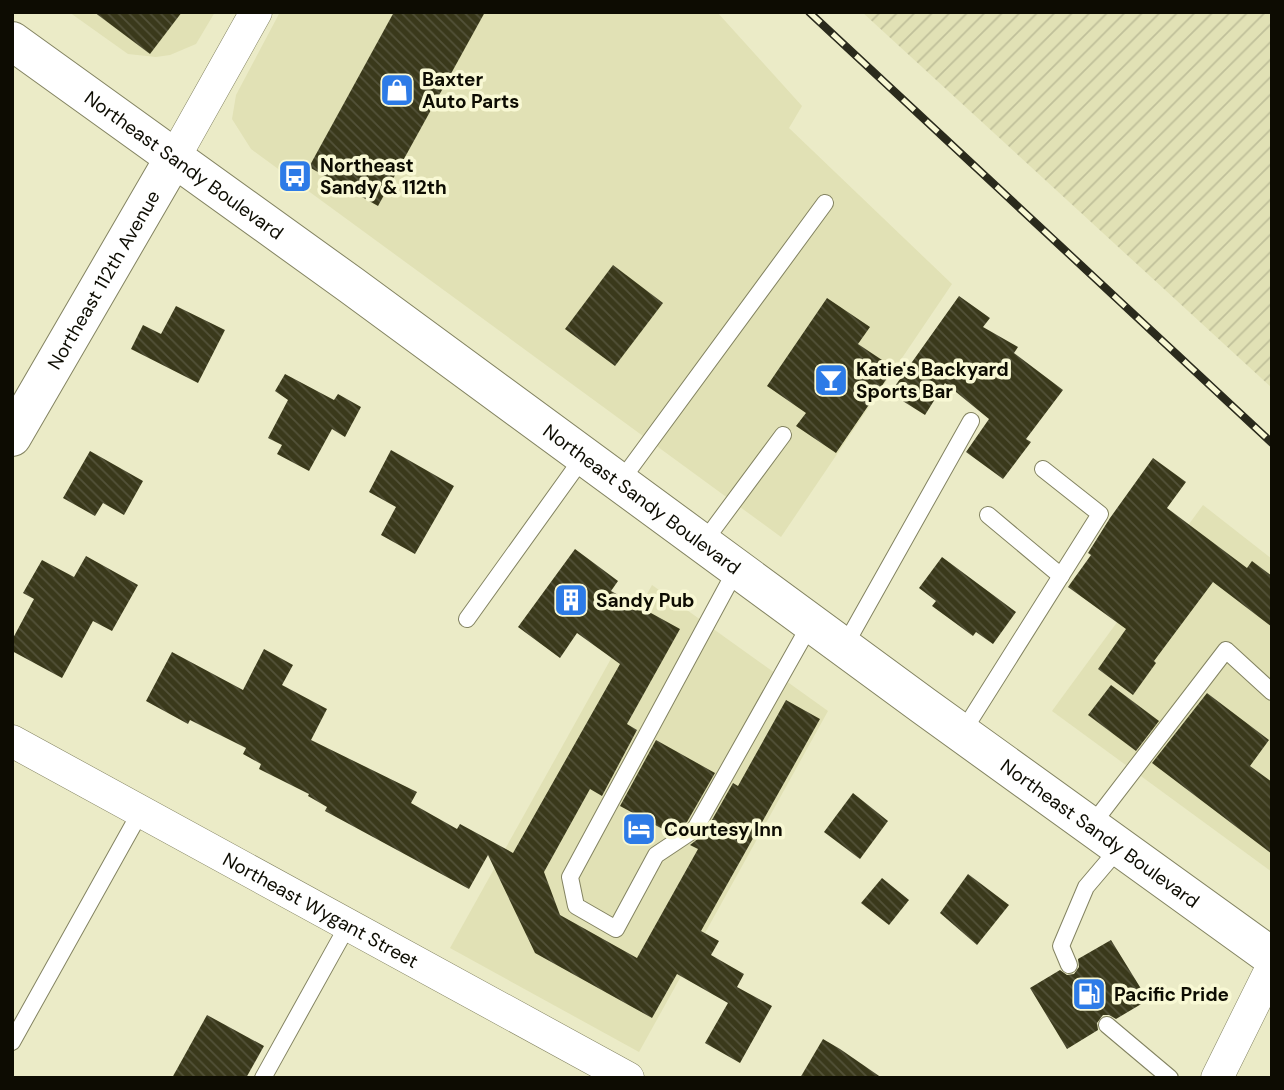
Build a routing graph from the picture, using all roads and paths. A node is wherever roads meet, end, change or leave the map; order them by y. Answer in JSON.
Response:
{"nodes":[{"id":1,"x":256,"y":12,"type":"edge"},
{"id":2,"x":12,"y":41,"type":"edge"},
{"id":3,"x":174,"y":158,"type":"junction"},
{"id":4,"x":825,"y":203,"type":"dead end"},
{"id":5,"x":971,"y":421,"type":"dead end"},
{"id":6,"x":783,"y":435,"type":"dead end"},
{"id":7,"x":12,"y":438,"type":"edge"},
{"id":8,"x":584,"y":456,"type":"junction"},
{"id":9,"x":1043,"y":469,"type":"dead end"},
{"id":10,"x":620,"y":482,"type":"junction"},
{"id":11,"x":988,"y":515,"type":"dead end"},
{"id":12,"x":703,"y":543,"type":"junction"},
{"id":13,"x":737,"y":568,"type":"junction"},
{"id":14,"x":1061,"y":576,"type":"junction"},
{"id":15,"x":467,"y":619,"type":"dead end"},
{"id":16,"x":811,"y":623,"type":"junction"},
{"id":17,"x":844,"y":647,"type":"junction"},
{"id":18,"x":1272,"y":692,"type":"edge"},
{"id":19,"x":962,"y":733,"type":"junction"},
{"id":20,"x":12,"y":741,"type":"edge"},
{"id":21,"x":141,"y":811,"type":"junction"},
{"id":22,"x":1105,"y":836,"type":"junction"},
{"id":23,"x":348,"y":925,"type":"junction"},
{"id":24,"x":1272,"y":957,"type":"edge"},
{"id":25,"x":1069,"y":965,"type":"dead end"},
{"id":26,"x":1272,"y":967,"type":"edge"},
{"id":27,"x":1107,"y":1025,"type":"dead end"},
{"id":28,"x":12,"y":1042,"type":"edge"},
{"id":29,"x":263,"y":1078,"type":"edge"},
{"id":30,"x":628,"y":1078,"type":"edge"},
{"id":31,"x":1170,"y":1078,"type":"edge"},
{"id":32,"x":1217,"y":1078,"type":"edge"}],
"edges":[{"from":1,"to":3,"type":"street","name":"Northeast 112th Avenue"},
{"from":2,"to":3,"type":"main road","name":"Northeast Sandy Boulevard"},
{"from":3,"to":7,"type":"main road","name":"Northeast 112th Avenue"},
{"from":3,"to":8,"type":"main road","name":"Northeast Sandy Boulevard"},
{"from":4,"to":10,"type":"lane"},
{"from":5,"to":17,"type":"lane"},
{"from":6,"to":12,"type":"lane"},
{"from":8,"to":10,"type":"main road","name":"Northeast Sandy Boulevard"},
{"from":8,"to":15,"type":"lane"},
{"from":9,"to":14,"type":"lane"},
{"from":10,"to":12,"type":"main road","name":"Northeast Sandy Boulevard"},
{"from":11,"to":14,"type":"lane"},
{"from":12,"to":13,"type":"main road","name":"Northeast Sandy Boulevard"},
{"from":13,"to":16,"type":"main road","name":"Northeast Sandy Boulevard"},
{"from":13,"to":16,"type":"lane"},
{"from":14,"to":19,"type":"lane"},
{"from":16,"to":17,"type":"main road","name":"Northeast Sandy Boulevard"},
{"from":17,"to":19,"type":"main road","name":"Northeast Sandy Boulevard"},
{"from":18,"to":22,"type":"lane"},
{"from":19,"to":22,"type":"main road","name":"Northeast Sandy Boulevard"},
{"from":20,"to":21,"type":"street","name":"Northeast Wygant Street"},
{"from":21,"to":23,"type":"street","name":"Northeast Wygant Street"},
{"from":21,"to":28,"type":"lane"},
{"from":22,"to":24,"type":"main road","name":"Northeast Sandy Boulevard"},
{"from":22,"to":25,"type":"lane"},
{"from":23,"to":29,"type":"lane"},
{"from":23,"to":30,"type":"street","name":"Northeast Wygant Street"},
{"from":26,"to":32,"type":"street"},
{"from":27,"to":31,"type":"lane"}]}
